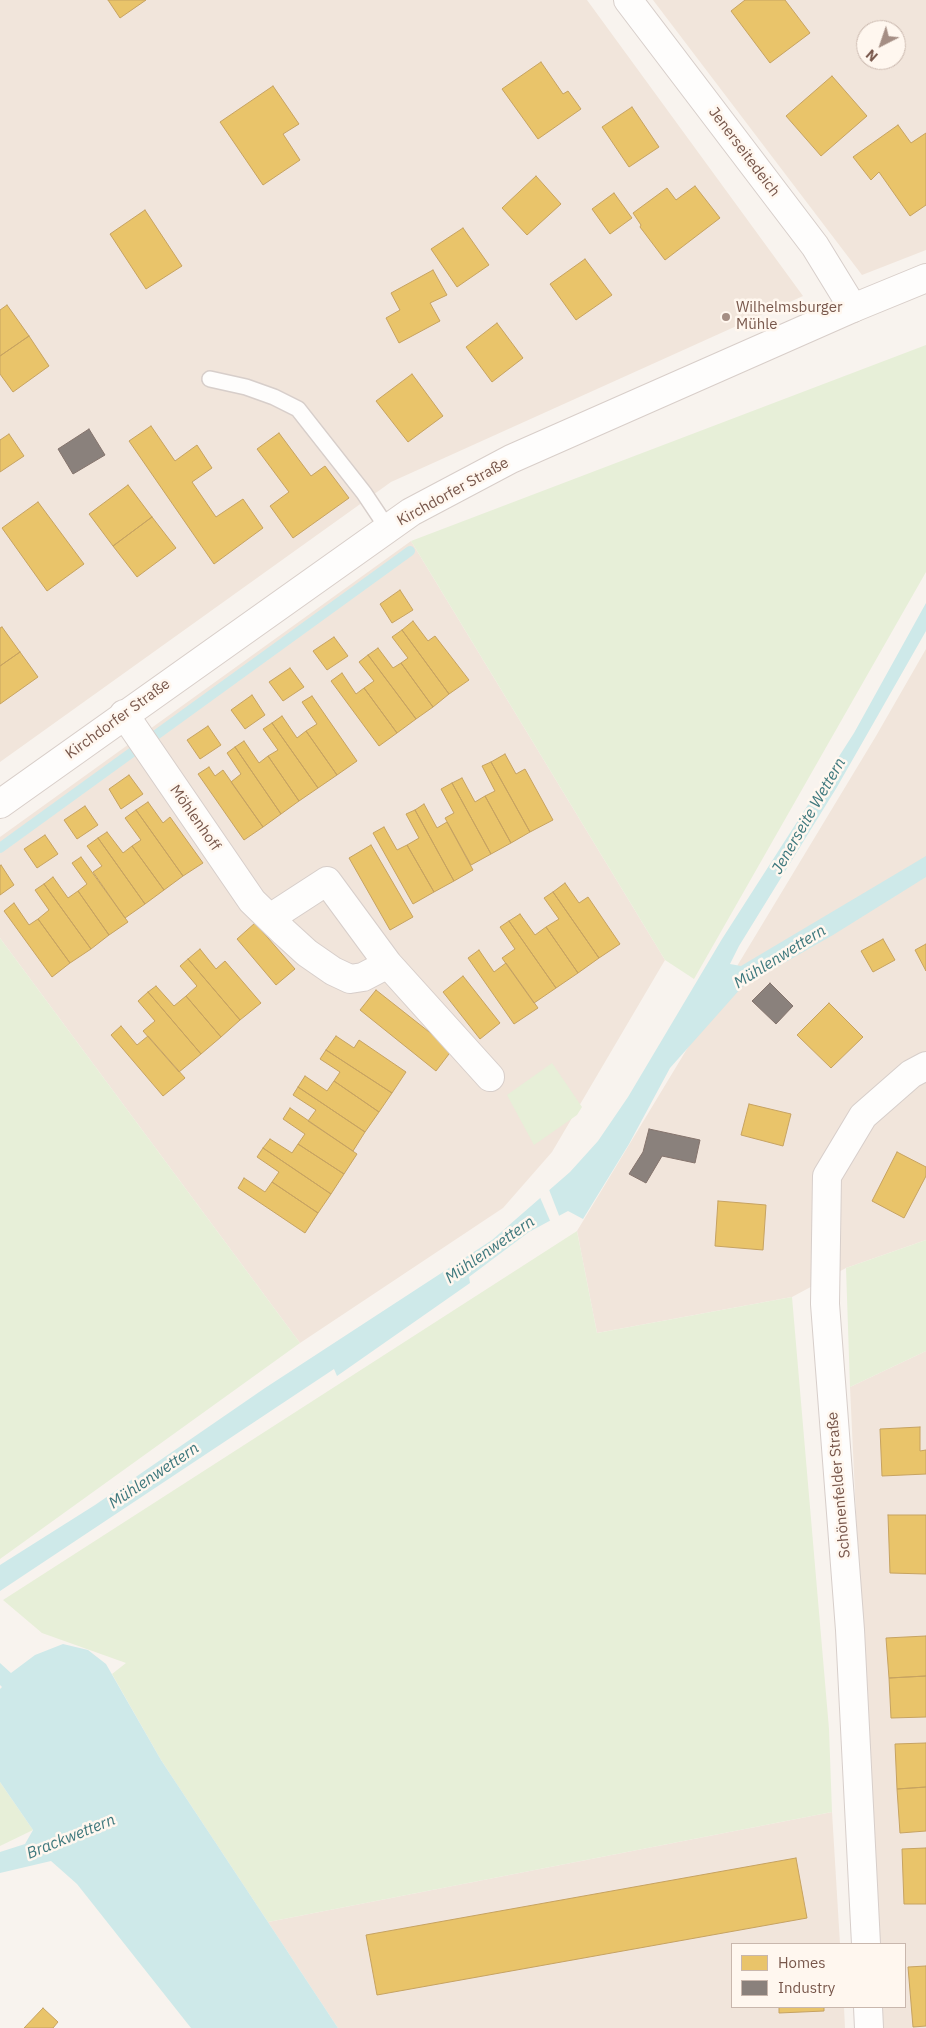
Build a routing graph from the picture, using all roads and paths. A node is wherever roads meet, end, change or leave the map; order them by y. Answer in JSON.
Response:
{"nodes":[{"id":1,"x":628,"y":0,"type":"edge"},
{"id":2,"x":926,"y":278,"type":"edge"},
{"id":3,"x":853,"y":308,"type":"junction"},
{"id":4,"x":210,"y":379,"type":"dead end"},
{"id":5,"x":388,"y":529,"type":"junction"},
{"id":6,"x":137,"y":734,"type":"junction"},
{"id":7,"x":0,"y":804,"type":"edge"},
{"id":8,"x":270,"y":918,"type":"junction"},
{"id":9,"x":388,"y":964,"type":"junction"},
{"id":10,"x":926,"y":1066,"type":"edge"},
{"id":11,"x":490,"y":1077,"type":"dead end"},
{"id":12,"x":866,"y":1943,"type":"edge"},
{"id":13,"x":868,"y":2008,"type":"edge"},
{"id":14,"x":869,"y":2028,"type":"edge"}],
"edges":[{"from":1,"to":3,"type":"street","name":"Jenerseitedeich"},
{"from":2,"to":3,"type":"street","name":"Kirchdorfer Straße"},
{"from":3,"to":5,"type":"street","name":"Kirchdorfer Straße"},
{"from":4,"to":5,"type":"lane"},
{"from":5,"to":6,"type":"street","name":"Kirchdorfer Straße"},
{"from":6,"to":7,"type":"street","name":"Kirchdorfer Straße"},
{"from":6,"to":8,"type":"street","name":"Möhlenhoff"},
{"from":8,"to":9,"type":"street","name":"Möhlenhoff"},
{"from":8,"to":9,"type":"street"},
{"from":9,"to":11,"type":"street"},
{"from":10,"to":12,"type":"street","name":"Schönenfelder Straße"},
{"from":13,"to":14,"type":"street"}]}
